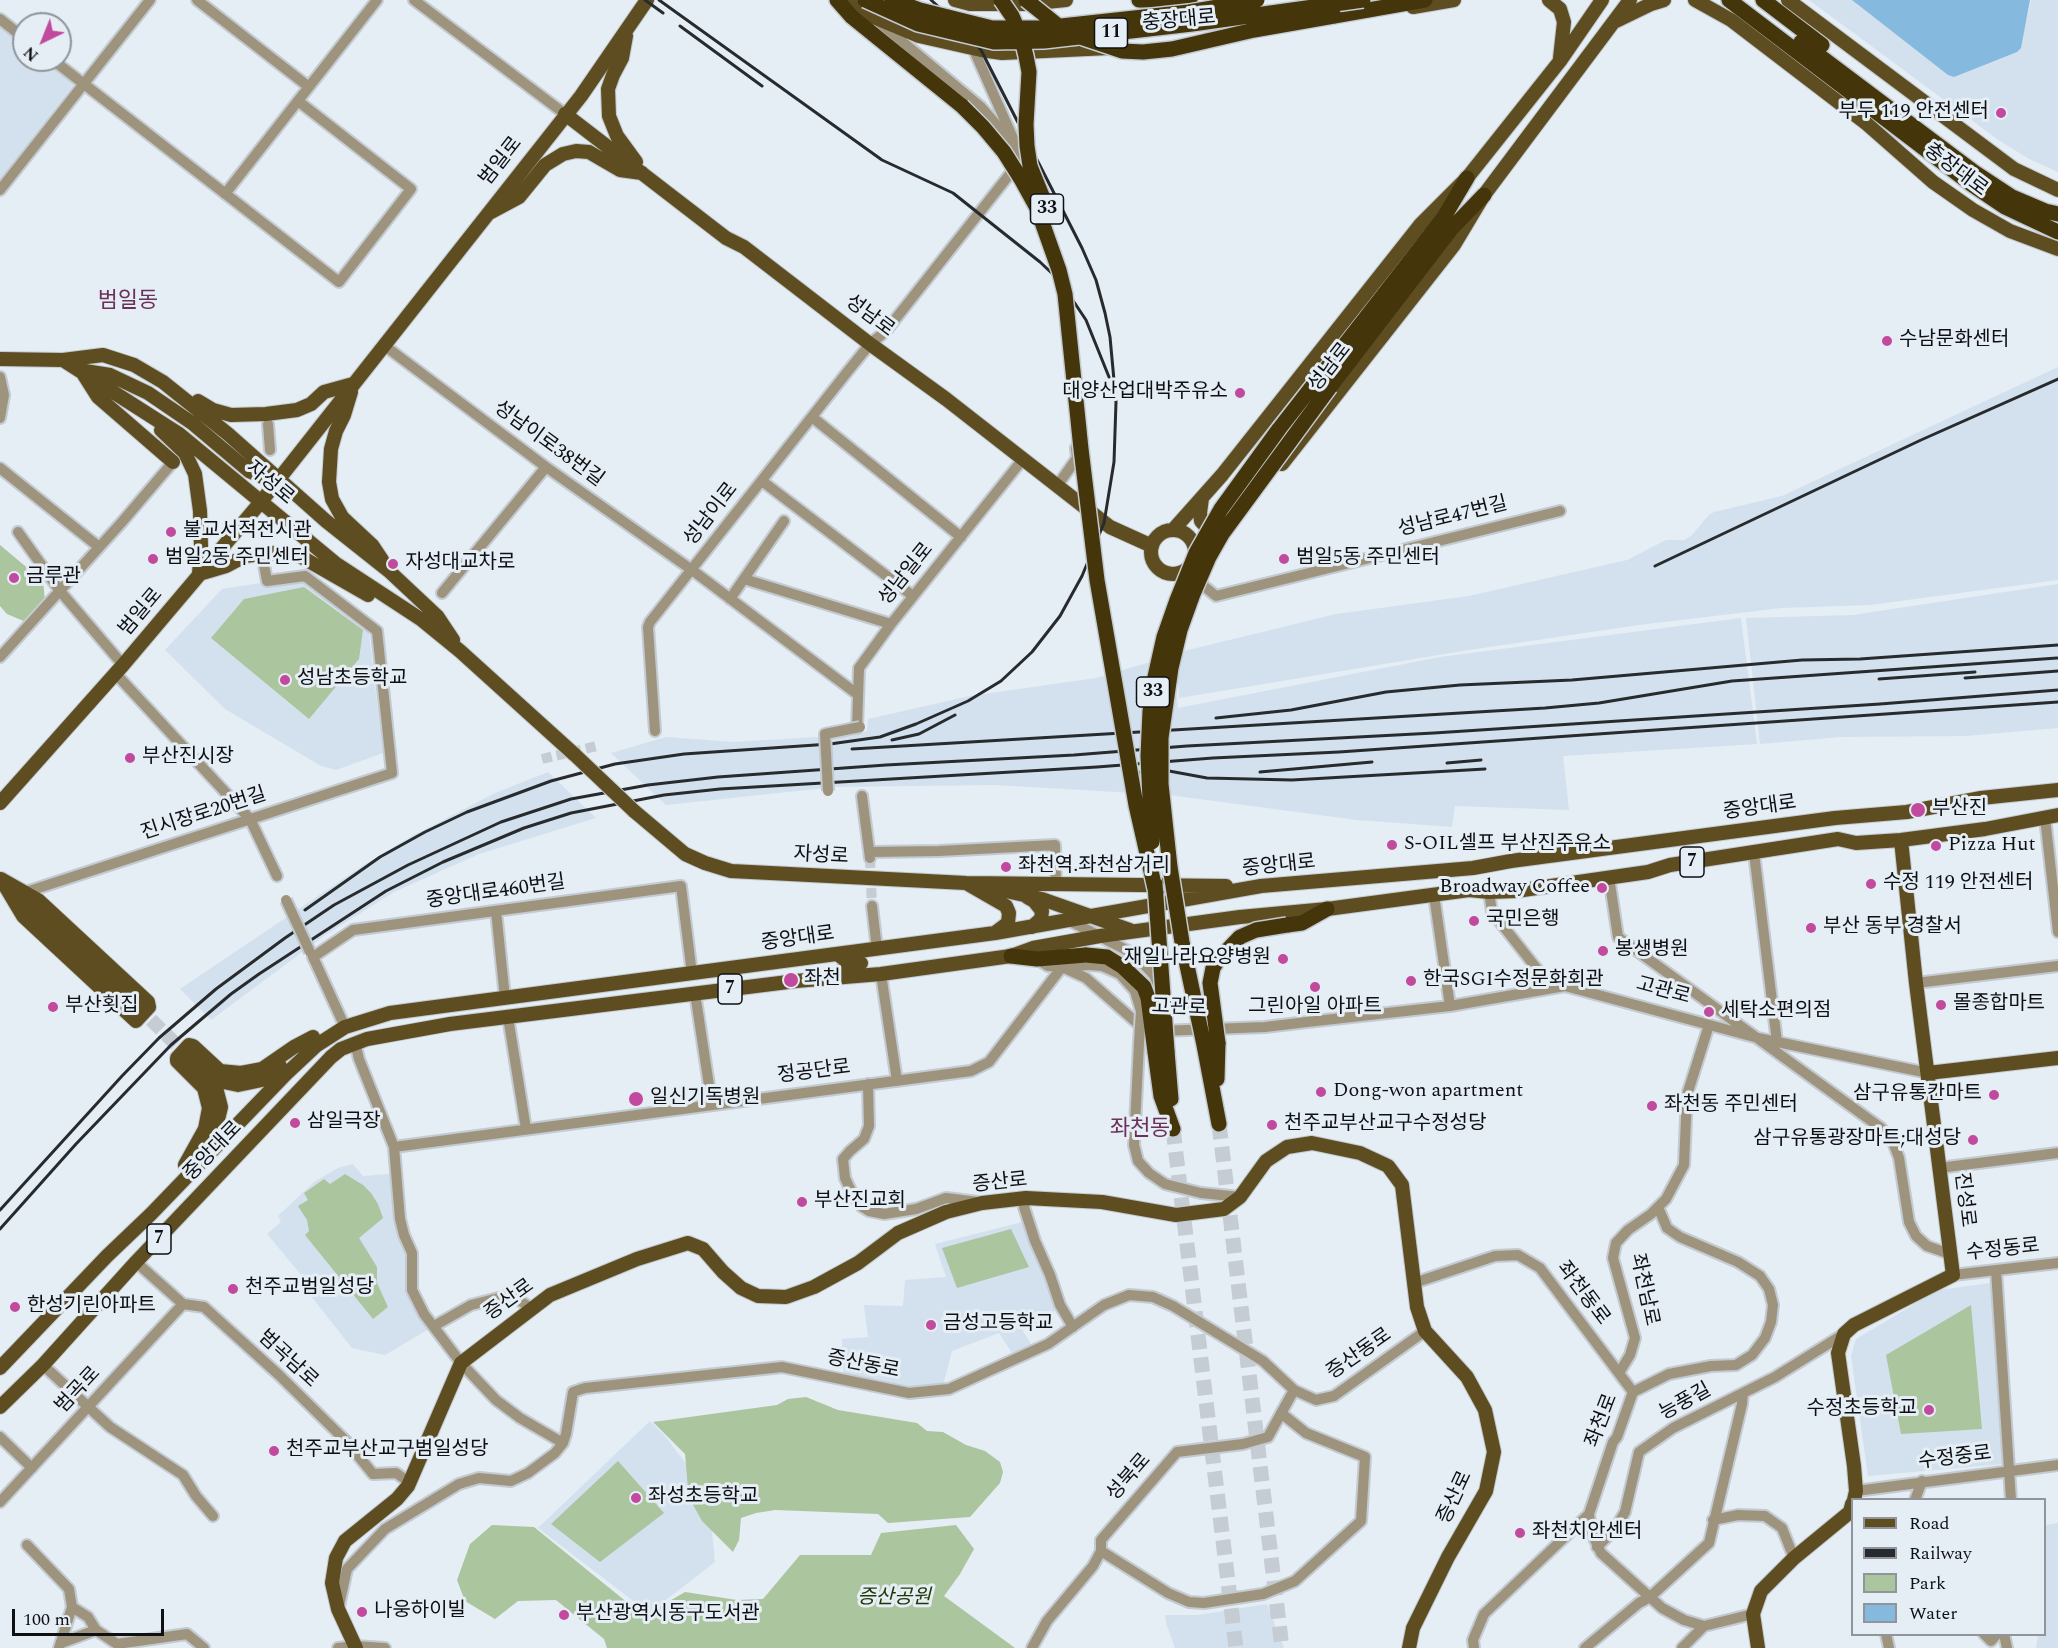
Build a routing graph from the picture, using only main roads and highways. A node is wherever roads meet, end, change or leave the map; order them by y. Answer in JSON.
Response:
{"nodes":[{"id":1,"x":647,"y":0,"type":"edge"},
{"id":2,"x":837,"y":0,"type":"edge"},
{"id":3,"x":842,"y":0,"type":"edge"},
{"id":4,"x":865,"y":0,"type":"edge"},
{"id":5,"x":892,"y":0,"type":"edge"},
{"id":6,"x":955,"y":0,"type":"edge"},
{"id":7,"x":1001,"y":0,"type":"edge"},
{"id":8,"x":1026,"y":0,"type":"edge"},
{"id":9,"x":1066,"y":0,"type":"edge"},
{"id":10,"x":1139,"y":0,"type":"edge"},
{"id":11,"x":1190,"y":0,"type":"edge"},
{"id":12,"x":1257,"y":0,"type":"edge"},
{"id":13,"x":1363,"y":0,"type":"edge"},
{"id":14,"x":1425,"y":0,"type":"edge"},
{"id":15,"x":1454,"y":0,"type":"edge"},
{"id":16,"x":1549,"y":0,"type":"edge"},
{"id":17,"x":1602,"y":0,"type":"edge"},
{"id":18,"x":1630,"y":0,"type":"edge"},
{"id":19,"x":1664,"y":0,"type":"edge"},
{"id":20,"x":1695,"y":0,"type":"edge"},
{"id":21,"x":1729,"y":0,"type":"edge"},
{"id":22,"x":1746,"y":0,"type":"edge"},
{"id":23,"x":1763,"y":0,"type":"edge"},
{"id":24,"x":1788,"y":0,"type":"edge"},
{"id":25,"x":1614,"y":22,"type":"junction"},
{"id":26,"x":628,"y":29,"type":"junction"},
{"id":27,"x":1560,"y":61,"type":"junction"},
{"id":28,"x":565,"y":114,"type":"junction"},
{"id":29,"x":644,"y":173,"type":"junction"},
{"id":30,"x":1467,"y":178,"type":"junction"},
{"id":31,"x":2058,"y":190,"type":"edge"},
{"id":32,"x":1484,"y":195,"type":"junction"},
{"id":33,"x":2012,"y":198,"type":"junction"},
{"id":34,"x":2058,"y":208,"type":"edge"},
{"id":35,"x":2058,"y":214,"type":"edge"},
{"id":36,"x":485,"y":215,"type":"junction"},
{"id":37,"x":2058,"y":232,"type":"edge"},
{"id":38,"x":2058,"y":249,"type":"edge"},
{"id":39,"x":0,"y":359,"type":"edge"},
{"id":40,"x":63,"y":360,"type":"junction"},
{"id":41,"x":82,"y":370,"type":"junction"},
{"id":42,"x":1324,"y":383,"type":"junction"},
{"id":43,"x":353,"y":384,"type":"junction"},
{"id":44,"x":185,"y":399,"type":"junction"},
{"id":45,"x":145,"y":411,"type":"junction"},
{"id":46,"x":1081,"y":449,"type":"junction"},
{"id":47,"x":173,"y":462,"type":"road end"},
{"id":48,"x":279,"y":479,"type":"junction"},
{"id":49,"x":1202,"y":498,"type":"junction"},
{"id":50,"x":260,"y":503,"type":"junction"},
{"id":51,"x":1173,"y":530,"type":"junction"},
{"id":52,"x":1219,"y":536,"type":"junction"},
{"id":53,"x":1152,"y":546,"type":"junction"},
{"id":54,"x":1195,"y":553,"type":"junction"},
{"id":55,"x":389,"y":571,"type":"junction"},
{"id":56,"x":199,"y":574,"type":"junction"},
{"id":57,"x":422,"y":620,"type":"junction"},
{"id":58,"x":460,"y":651,"type":"junction"},
{"id":59,"x":2058,"y":790,"type":"edge"},
{"id":60,"x":0,"y":803,"type":"edge"},
{"id":61,"x":2052,"y":817,"type":"edge"},
{"id":62,"x":1901,"y":840,"type":"junction"},
{"id":63,"x":0,"y":879,"type":"edge"},
{"id":64,"x":966,"y":883,"type":"junction"},
{"id":65,"x":1261,"y":886,"type":"junction"},
{"id":66,"x":1023,"y":889,"type":"junction"},
{"id":67,"x":1155,"y":893,"type":"junction"},
{"id":68,"x":1042,"y":899,"type":"junction"},
{"id":69,"x":1327,"y":909,"type":"junction"},
{"id":70,"x":1093,"y":916,"type":"junction"},
{"id":71,"x":1068,"y":920,"type":"junction"},
{"id":72,"x":1032,"y":927,"type":"junction"},
{"id":73,"x":1134,"y":931,"type":"junction"},
{"id":74,"x":995,"y":933,"type":"junction"},
{"id":75,"x":1060,"y":943,"type":"junction"},
{"id":76,"x":832,"y":954,"type":"junction"},
{"id":77,"x":1011,"y":956,"type":"junction"},
{"id":78,"x":796,"y":981,"type":"junction"},
{"id":79,"x":134,"y":1004,"type":"tunnel mouth"},
{"id":80,"x":344,"y":1023,"type":"junction"},
{"id":81,"x":313,"y":1037,"type":"junction"},
{"id":82,"x":1211,"y":1044,"type":"junction"},
{"id":83,"x":1161,"y":1051,"type":"junction"},
{"id":84,"x":2058,"y":1058,"type":"edge"},
{"id":85,"x":191,"y":1059,"type":"tunnel mouth"},
{"id":86,"x":1928,"y":1073,"type":"junction"},
{"id":87,"x":214,"y":1080,"type":"junction"},
{"id":88,"x":1217,"y":1118,"type":"tunnel mouth"},
{"id":89,"x":1173,"y":1129,"type":"tunnel mouth"},
{"id":90,"x":185,"y":1165,"type":"junction"},
{"id":91,"x":151,"y":1214,"type":"junction"},
{"id":92,"x":0,"y":1368,"type":"edge"},
{"id":93,"x":0,"y":1407,"type":"edge"},
{"id":94,"x":1854,"y":1498,"type":"edge"},
{"id":95,"x":1851,"y":1508,"type":"edge"},
{"id":96,"x":356,"y":1647,"type":"edge"},
{"id":97,"x":1409,"y":1648,"type":"edge"},
{"id":98,"x":1758,"y":1648,"type":"edge"}],
"edges":[{"from":1,"to":26,"type":"main road","name":"범일로"},
{"from":2,"to":46,"type":"highway","bridge":true},
{"from":3,"to":15,"type":"main road","name":"충장대로"},
{"from":4,"to":13,"type":"highway","number":"11","bridge":true},
{"from":5,"to":12,"type":"highway","number":"11","bridge":true},
{"from":6,"to":9,"type":"main road"},
{"from":7,"to":46,"type":"highway","number":"33","bridge":true},
{"from":8,"to":14,"type":"highway","bridge":true},
{"from":10,"to":11,"type":"highway"},
{"from":16,"to":27,"type":"main road"},
{"from":17,"to":27,"type":"main road","name":"성남로","number":"33"},
{"from":18,"to":25,"type":"main road","name":"성남로"},
{"from":19,"to":25,"type":"main road"},
{"from":20,"to":38,"type":"main road","name":"충장대로"},
{"from":21,"to":33,"type":"highway"},
{"from":22,"to":33,"type":"highway"},
{"from":23,"to":33,"type":"highway"},
{"from":24,"to":31,"type":"main road","name":"충장대로"},
{"from":25,"to":32,"type":"main road","name":"성남로"},
{"from":26,"to":28,"type":"main road","name":"범일로"},
{"from":26,"to":29,"type":"main road"},
{"from":27,"to":30,"type":"main road","name":"성남로","number":"33"},
{"from":28,"to":29,"type":"main road","name":"성남로"},
{"from":28,"to":36,"type":"main road","name":"범일로"},
{"from":29,"to":36,"type":"main road"},
{"from":29,"to":53,"type":"main road","name":"성남로"},
{"from":30,"to":42,"type":"highway","name":"성남로","number":"33"},
{"from":30,"to":49,"type":"main road","name":"성남로"},
{"from":32,"to":42,"type":"highway","name":"성남로","number":"33"},
{"from":32,"to":52,"type":"main road","name":"성남로"},
{"from":33,"to":34,"type":"highway"},
{"from":33,"to":35,"type":"highway"},
{"from":33,"to":37,"type":"highway"},
{"from":36,"to":43,"type":"main road","name":"범일로"},
{"from":39,"to":40,"type":"main road","name":"자성로"},
{"from":40,"to":41,"type":"main road","name":"자성로"},
{"from":40,"to":44,"type":"main road","name":"자성로"},
{"from":41,"to":45,"type":"main road","name":"자성로"},
{"from":41,"to":47,"type":"main road"},
{"from":41,"to":48,"type":"main road","name":"자성로"},
{"from":42,"to":67,"type":"highway","number":"33","bridge":true},
{"from":42,"to":82,"type":"highway","number":"33","bridge":true},
{"from":43,"to":44,"type":"main road"},
{"from":43,"to":48,"type":"main road","name":"범일로"},
{"from":43,"to":55,"type":"main road"},
{"from":44,"to":48,"type":"main road","name":"자성로"},
{"from":45,"to":50,"type":"main road","name":"자성로"},
{"from":45,"to":56,"type":"main road"},
{"from":46,"to":67,"type":"highway","bridge":true},
{"from":48,"to":50,"type":"main road","name":"범일로"},
{"from":48,"to":55,"type":"main road","name":"자성로"},
{"from":49,"to":51,"type":"main road","name":"성남로"},
{"from":49,"to":52,"type":"main road"},
{"from":50,"to":56,"type":"main road","name":"범일로"},
{"from":50,"to":57,"type":"main road","name":"자성로"},
{"from":51,"to":53,"type":"main road"},
{"from":51,"to":54,"type":"main road"},
{"from":52,"to":54,"type":"main road","name":"성남로"},
{"from":53,"to":54,"type":"main road"},
{"from":55,"to":58,"type":"main road","name":"자성로"},
{"from":56,"to":57,"type":"main road"},
{"from":56,"to":60,"type":"main road","name":"범일로"},
{"from":57,"to":58,"type":"main road","name":"자성로"},
{"from":58,"to":64,"type":"main road","name":"자성로","bridge":true},
{"from":59,"to":65,"type":"main road","name":"중앙대로","number":"7"},
{"from":61,"to":62,"type":"main road","name":"중앙대로","number":"7"},
{"from":62,"to":69,"type":"main road","name":"중앙대로","number":"7"},
{"from":62,"to":86,"type":"main road","name":"진성로"},
{"from":63,"to":63,"type":"main road"},
{"from":63,"to":79,"type":"main road"},
{"from":64,"to":66,"type":"main road","name":"자성로"},
{"from":64,"to":74,"type":"main road"},
{"from":65,"to":66,"type":"main road","name":"자성로"},
{"from":65,"to":70,"type":"main road","name":"중앙대로","number":"7"},
{"from":66,"to":68,"type":"main road"},
{"from":66,"to":72,"type":"main road"},
{"from":67,"to":83,"type":"highway","number":"33","bridge":true},
{"from":68,"to":70,"type":"main road"},
{"from":68,"to":71,"type":"main road"},
{"from":69,"to":73,"type":"main road","name":"중앙대로","number":"7"},
{"from":69,"to":82,"type":"highway","bridge":true},
{"from":70,"to":71,"type":"main road","name":"중앙대로","number":"7"},
{"from":70,"to":73,"type":"main road"},
{"from":71,"to":72,"type":"main road","name":"중앙대로","number":"7"},
{"from":71,"to":75,"type":"main road"},
{"from":72,"to":74,"type":"main road","name":"중앙대로","number":"7"},
{"from":73,"to":75,"type":"main road","name":"중앙대로","number":"7"},
{"from":74,"to":76,"type":"main road","name":"중앙대로","number":"7"},
{"from":75,"to":77,"type":"main road","name":"중앙대로","number":"7"},
{"from":76,"to":78,"type":"main road"},
{"from":76,"to":80,"type":"main road","name":"중앙대로","number":"7"},
{"from":77,"to":78,"type":"main road","name":"중앙대로","number":"7"},
{"from":77,"to":83,"type":"highway","bridge":true},
{"from":78,"to":93,"type":"main road","name":"중앙대로","number":"7"},
{"from":80,"to":81,"type":"main road"},
{"from":80,"to":91,"type":"main road","name":"중앙대로","number":"7"},
{"from":81,"to":87,"type":"main road"},
{"from":81,"to":90,"type":"main road"},
{"from":82,"to":88,"type":"highway","number":"33"},
{"from":83,"to":89,"type":"highway","number":"33"},
{"from":84,"to":86,"type":"main road","name":"고관로"},
{"from":85,"to":87,"type":"main road"},
{"from":86,"to":94,"type":"main road","name":"진성로"},
{"from":87,"to":90,"type":"main road"},
{"from":90,"to":91,"type":"main road"},
{"from":91,"to":92,"type":"main road","name":"중앙대로","number":"7"},
{"from":95,"to":98,"type":"main road"},
{"from":96,"to":97,"type":"main road","name":"증산로"}]}
